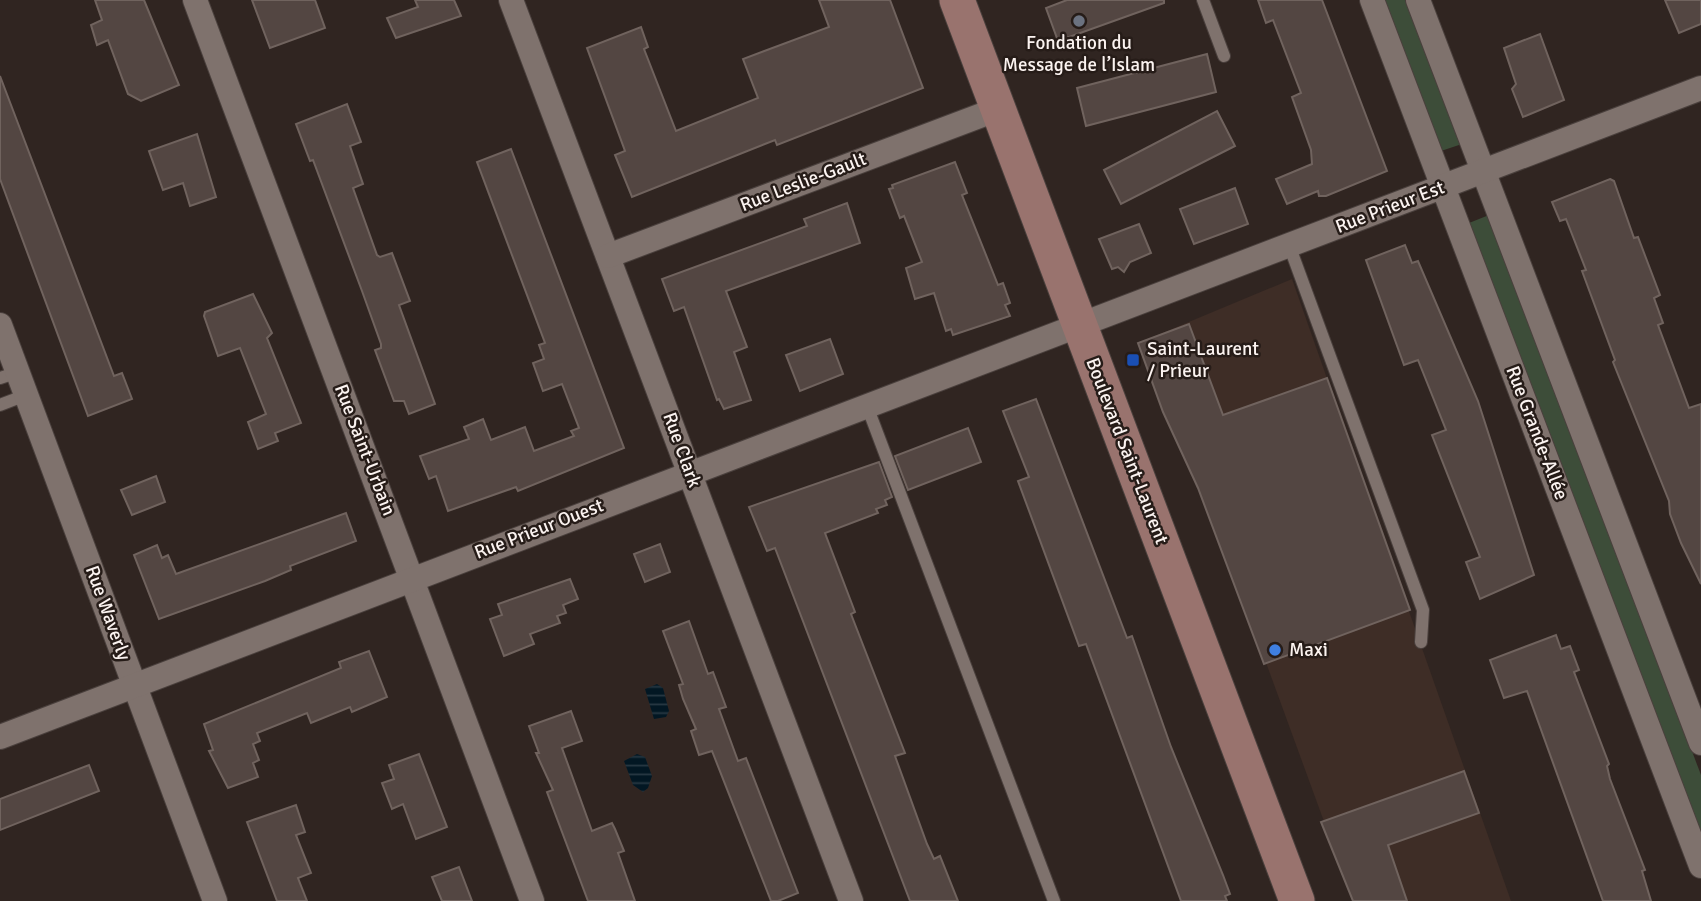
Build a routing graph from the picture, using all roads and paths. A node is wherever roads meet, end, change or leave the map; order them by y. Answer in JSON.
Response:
{"nodes":[{"id":1,"x":195,"y":0,"type":"edge"},
{"id":2,"x":511,"y":0,"type":"edge"},
{"id":3,"x":957,"y":0,"type":"edge"},
{"id":4,"x":1203,"y":0,"type":"edge"},
{"id":5,"x":1373,"y":0,"type":"edge"},
{"id":6,"x":1418,"y":0,"type":"edge"},
{"id":7,"x":1224,"y":56,"type":"dead end"},
{"id":8,"x":1701,"y":88,"type":"edge"},
{"id":9,"x":998,"y":109,"type":"junction"},
{"id":10,"x":1483,"y":171,"type":"junction"},
{"id":11,"x":1443,"y":187,"type":"junction"},
{"id":12,"x":1289,"y":245,"type":"junction"},
{"id":13,"x":608,"y":256,"type":"junction"},
{"id":14,"x":0,"y":325,"type":"edge"},
{"id":15,"x":1079,"y":325,"type":"junction"},
{"id":16,"x":15,"y":382,"type":"edge"},
{"id":17,"x":0,"y":405,"type":"edge"},
{"id":18,"x":867,"y":406,"type":"junction"},
{"id":19,"x":690,"y":472,"type":"junction"},
{"id":20,"x":412,"y":577,"type":"junction"},
{"id":21,"x":1421,"y":642,"type":"dead end"},
{"id":22,"x":135,"y":685,"type":"junction"},
{"id":23,"x":0,"y":737,"type":"edge"},
{"id":24,"x":1701,"y":743,"type":"edge"},
{"id":25,"x":1701,"y":866,"type":"edge"},
{"id":26,"x":215,"y":901,"type":"edge"},
{"id":27,"x":532,"y":901,"type":"edge"},
{"id":28,"x":851,"y":901,"type":"edge"},
{"id":29,"x":1054,"y":901,"type":"edge"},
{"id":30,"x":1297,"y":901,"type":"edge"}],
"edges":[{"from":1,"to":20,"type":"street","name":"Rue Saint-Urbain"},
{"from":2,"to":13,"type":"street","name":"Rue Clark"},
{"from":3,"to":9,"type":"main road","name":"Boulevard Saint-Laurent"},
{"from":4,"to":7,"type":"lane"},
{"from":5,"to":11,"type":"street","name":"Rue Grande-Allée"},
{"from":6,"to":10,"type":"street"},
{"from":8,"to":10,"type":"street","name":"Rue Prieur Est"},
{"from":9,"to":13,"type":"street","name":"Rue Leslie-Gault"},
{"from":9,"to":15,"type":"main road","name":"Boulevard Saint-Laurent"},
{"from":10,"to":11,"type":"street","name":"Rue Prieur Est"},
{"from":10,"to":24,"type":"street"},
{"from":11,"to":12,"type":"street","name":"Rue Prieur Est"},
{"from":11,"to":25,"type":"street","name":"Rue Grande-Allée"},
{"from":12,"to":15,"type":"street","name":"Rue Prieur Est"},
{"from":12,"to":21,"type":"lane"},
{"from":13,"to":19,"type":"street","name":"Rue Clark"},
{"from":14,"to":16,"type":"street","name":"Rue Waverly"},
{"from":15,"to":18,"type":"street","name":"Rue Prieur Ouest"},
{"from":15,"to":30,"type":"main road","name":"Boulevard Saint-Laurent"},
{"from":16,"to":17,"type":"lane"},
{"from":16,"to":22,"type":"street","name":"Rue Waverly"},
{"from":18,"to":19,"type":"street","name":"Rue Prieur Ouest"},
{"from":18,"to":29,"type":"lane"},
{"from":19,"to":20,"type":"street","name":"Rue Prieur Ouest"},
{"from":19,"to":28,"type":"street","name":"Rue Clark"},
{"from":20,"to":22,"type":"street","name":"Rue Prieur Ouest"},
{"from":20,"to":27,"type":"street","name":"Rue Saint-Urbain"},
{"from":22,"to":23,"type":"street","name":"Rue Prieur Ouest"},
{"from":22,"to":26,"type":"street","name":"Rue Waverly"}]}
